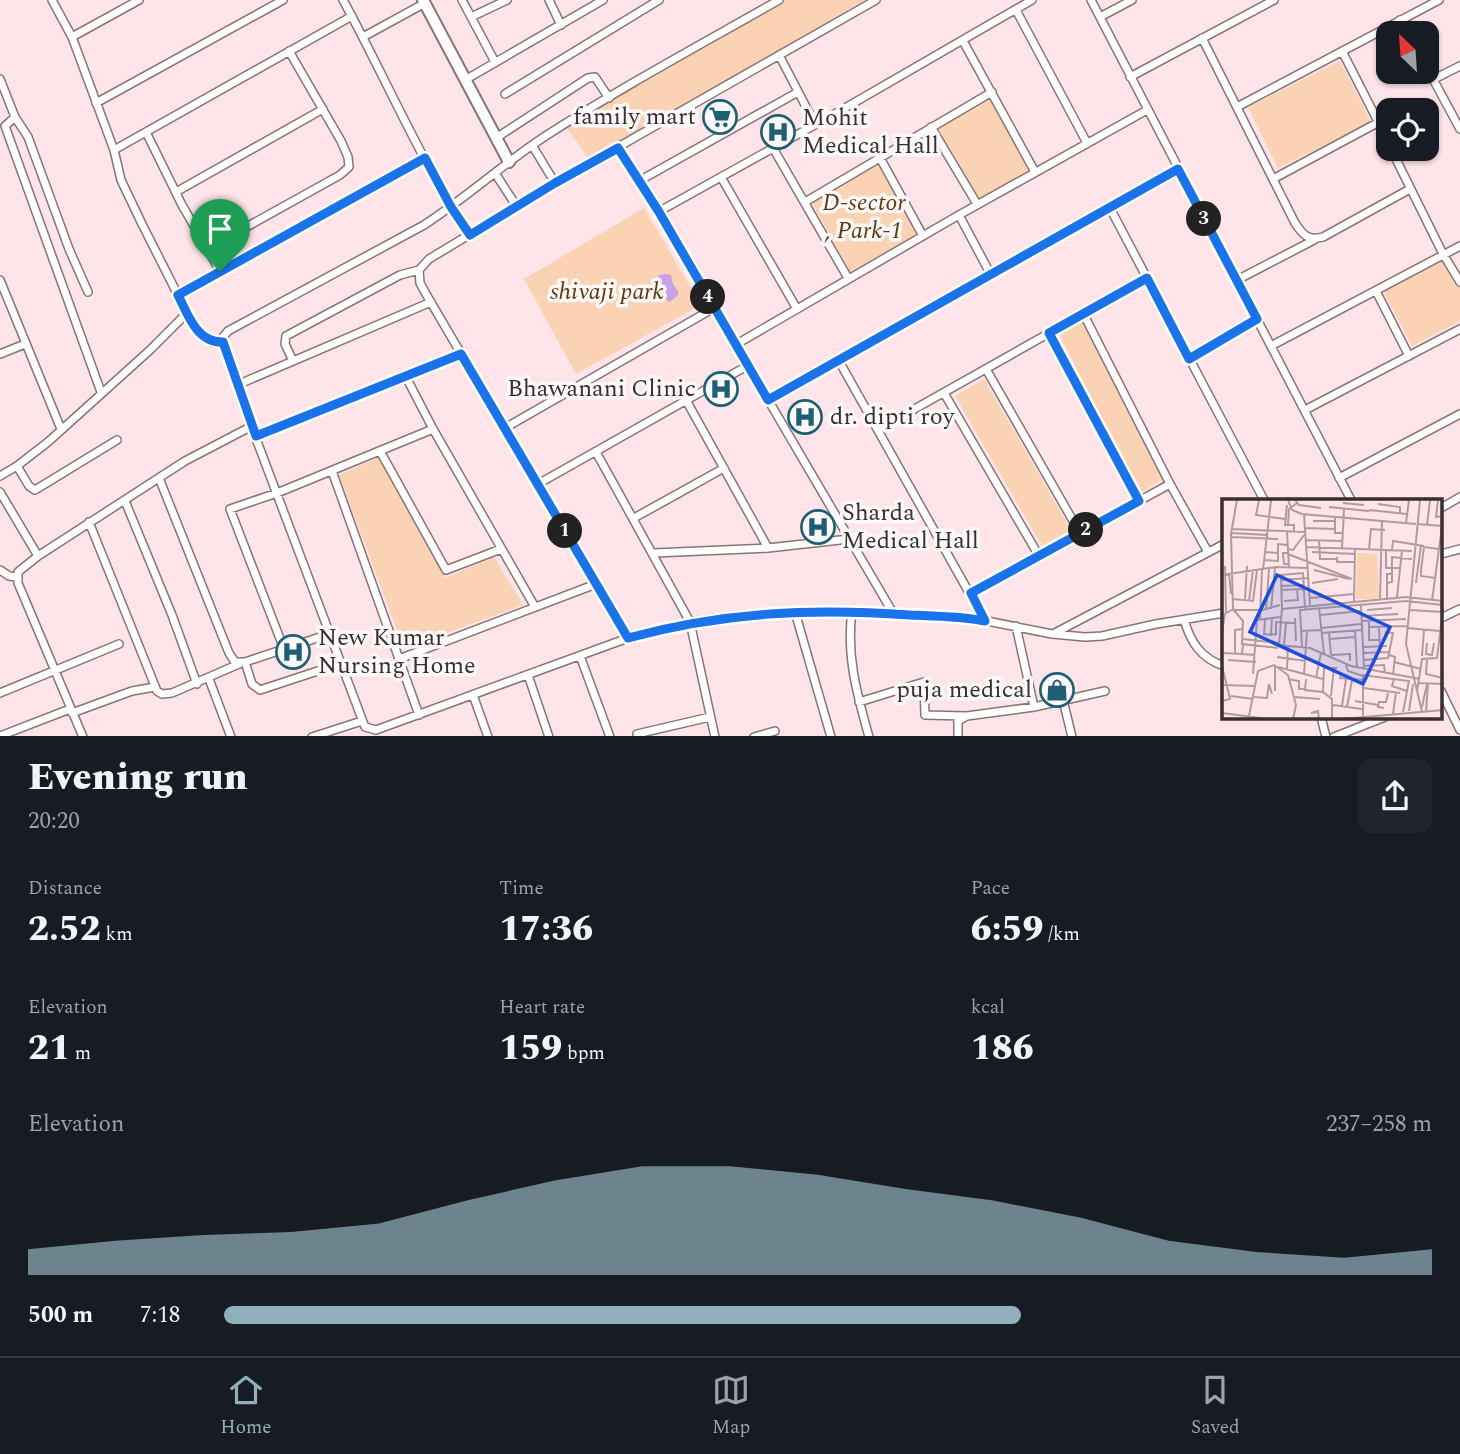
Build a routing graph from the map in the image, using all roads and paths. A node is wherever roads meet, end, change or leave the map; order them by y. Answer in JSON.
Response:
{"nodes":[{"id":1,"x":52,"y":0,"type":"edge"},
{"id":2,"x":139,"y":0,"type":"edge"},
{"id":3,"x":283,"y":0,"type":"edge"},
{"id":4,"x":343,"y":0,"type":"edge"},
{"id":5,"x":462,"y":0,"type":"edge"},
{"id":6,"x":507,"y":0,"type":"edge"},
{"id":7,"x":549,"y":0,"type":"edge"},
{"id":8,"x":603,"y":0,"type":"edge"},
{"id":9,"x":659,"y":0,"type":"edge"},
{"id":10,"x":779,"y":0,"type":"edge"},
{"id":11,"x":876,"y":0,"type":"edge"},
{"id":12,"x":1032,"y":0,"type":"edge"},
{"id":13,"x":1091,"y":0,"type":"edge"},
{"id":14,"x":1132,"y":0,"type":"edge"},
{"id":15,"x":1274,"y":0,"type":"edge"},
{"id":16,"x":1439,"y":0,"type":"edge"},
{"id":17,"x":424,"y":2,"type":"edge"},
{"id":18,"x":1016,"y":10,"type":"junction"},
{"id":19,"x":352,"y":16,"type":"junction"},
{"id":20,"x":471,"y":17,"type":"junction"},
{"id":21,"x":1100,"y":17,"type":"junction"},
{"id":22,"x":1400,"y":20,"type":"joint"},
{"id":23,"x":561,"y":25,"type":"junction"},
{"id":24,"x":72,"y":37,"type":"junction"},
{"id":25,"x":363,"y":37,"type":"junction"},
{"id":26,"x":1202,"y":38,"type":"junction"},
{"id":27,"x":963,"y":41,"type":"junction"},
{"id":28,"x":289,"y":51,"type":"junction"},
{"id":29,"x":1342,"y":51,"type":"junction"},
{"id":30,"x":779,"y":55,"type":"junction"},
{"id":31,"x":495,"y":62,"type":"junction"},
{"id":32,"x":1460,"y":66,"type":"edge"},
{"id":33,"x":1130,"y":76,"type":"junction"},
{"id":34,"x":1439,"y":76,"type":"edge"},
{"id":35,"x":0,"y":79,"type":"edge"},
{"id":36,"x":465,"y":80,"type":"junction"},
{"id":37,"x":1437,"y":84,"type":"edge"},
{"id":38,"x":799,"y":92,"type":"junction"},
{"id":39,"x":992,"y":92,"type":"junction"},
{"id":40,"x":505,"y":94,"type":"dead end"},
{"id":41,"x":610,"y":98,"type":"junction"},
{"id":42,"x":96,"y":103,"type":"junction"},
{"id":43,"x":1237,"y":107,"type":"junction"},
{"id":44,"x":323,"y":109,"type":"junction"},
{"id":45,"x":1147,"y":110,"type":"junction"},
{"id":46,"x":1376,"y":116,"type":"edge"},
{"id":47,"x":15,"y":117,"type":"junction"},
{"id":48,"x":815,"y":124,"type":"junction"},
{"id":49,"x":1376,"y":124,"type":"edge"},
{"id":50,"x":931,"y":127,"type":"junction"},
{"id":51,"x":1460,"y":127,"type":"edge"},
{"id":52,"x":146,"y":132,"type":"junction"},
{"id":53,"x":496,"y":138,"type":"junction"},
{"id":54,"x":1087,"y":143,"type":"junction"},
{"id":55,"x":532,"y":145,"type":"junction"},
{"id":56,"x":618,"y":148,"type":"junction"},
{"id":57,"x":773,"y":148,"type":"junction"},
{"id":58,"x":114,"y":150,"type":"junction"},
{"id":59,"x":879,"y":156,"type":"junction"},
{"id":60,"x":425,"y":158,"type":"junction"},
{"id":61,"x":1397,"y":161,"type":"edge"},
{"id":62,"x":509,"y":162,"type":"junction"},
{"id":63,"x":1178,"y":169,"type":"junction"},
{"id":64,"x":1035,"y":172,"type":"junction"},
{"id":65,"x":495,"y":173,"type":"junction"},
{"id":66,"x":721,"y":177,"type":"junction"},
{"id":67,"x":1273,"y":179,"type":"junction"},
{"id":68,"x":639,"y":181,"type":"junction"},
{"id":69,"x":555,"y":183,"type":"junction"},
{"id":70,"x":1410,"y":189,"type":"junction"},
{"id":71,"x":176,"y":192,"type":"junction"},
{"id":72,"x":805,"y":202,"type":"junction"},
{"id":73,"x":977,"y":204,"type":"junction"},
{"id":74,"x":451,"y":207,"type":"junction"},
{"id":75,"x":517,"y":207,"type":"junction"},
{"id":76,"x":1110,"y":208,"type":"junction"},
{"id":77,"x":659,"y":212,"type":"junction"},
{"id":78,"x":959,"y":215,"type":"junction"},
{"id":79,"x":470,"y":235,"type":"junction"},
{"id":80,"x":923,"y":236,"type":"junction"},
{"id":81,"x":1315,"y":239,"type":"junction"},
{"id":82,"x":1460,"y":246,"type":"edge"},
{"id":83,"x":208,"y":249,"type":"junction"},
{"id":84,"x":1443,"y":254,"type":"junction"},
{"id":85,"x":419,"y":270,"type":"junction"},
{"id":86,"x":220,"y":271,"type":"junction"},
{"id":87,"x":991,"y":275,"type":"junction"},
{"id":88,"x":848,"y":278,"type":"junction"},
{"id":89,"x":1147,"y":278,"type":"junction"},
{"id":90,"x":0,"y":280,"type":"edge"},
{"id":91,"x":1237,"y":280,"type":"junction"},
{"id":92,"x":1460,"y":282,"type":"edge"},
{"id":93,"x":1376,"y":291,"type":"junction"},
{"id":94,"x":88,"y":292,"type":"dead end"},
{"id":95,"x":178,"y":295,"type":"junction"},
{"id":96,"x":431,"y":302,"type":"junction"},
{"id":97,"x":714,"y":308,"type":"junction"},
{"id":98,"x":797,"y":309,"type":"junction"},
{"id":99,"x":187,"y":313,"type":"junction"},
{"id":100,"x":1083,"y":313,"type":"junction"},
{"id":101,"x":1257,"y":319,"type":"junction"},
{"id":102,"x":1460,"y":329,"type":"edge"},
{"id":103,"x":1049,"y":333,"type":"junction"},
{"id":104,"x":223,"y":342,"type":"junction"},
{"id":105,"x":25,"y":344,"type":"junction"},
{"id":106,"x":735,"y":345,"type":"junction"},
{"id":107,"x":1271,"y":346,"type":"junction"},
{"id":108,"x":0,"y":354,"type":"edge"},
{"id":109,"x":461,"y":354,"type":"junction"},
{"id":110,"x":1409,"y":356,"type":"junction"},
{"id":111,"x":1189,"y":359,"type":"junction"},
{"id":112,"x":293,"y":361,"type":"junction"},
{"id":113,"x":839,"y":361,"type":"junction"},
{"id":114,"x":747,"y":366,"type":"junction"},
{"id":115,"x":986,"y":369,"type":"junction"},
{"id":116,"x":407,"y":376,"type":"junction"},
{"id":117,"x":237,"y":385,"type":"junction"},
{"id":118,"x":101,"y":392,"type":"junction"},
{"id":119,"x":944,"y":393,"type":"junction"},
{"id":120,"x":686,"y":400,"type":"junction"},
{"id":121,"x":768,"y":400,"type":"junction"},
{"id":122,"x":1305,"y":410,"type":"junction"},
{"id":123,"x":1460,"y":414,"type":"edge"},
{"id":124,"x":252,"y":426,"type":"junction"},
{"id":125,"x":505,"y":428,"type":"junction"},
{"id":126,"x":61,"y":429,"type":"junction"},
{"id":127,"x":433,"y":429,"type":"junction"},
{"id":128,"x":879,"y":429,"type":"junction"},
{"id":129,"x":256,"y":436,"type":"junction"},
{"id":130,"x":117,"y":440,"type":"dead end"},
{"id":131,"x":380,"y":451,"type":"junction"},
{"id":132,"x":596,"y":452,"type":"junction"},
{"id":133,"x":17,"y":466,"type":"junction"},
{"id":134,"x":724,"y":468,"type":"junction"},
{"id":135,"x":332,"y":471,"type":"junction"},
{"id":136,"x":0,"y":476,"type":"edge"},
{"id":137,"x":159,"y":478,"type":"junction"},
{"id":138,"x":1339,"y":478,"type":"junction"},
{"id":139,"x":538,"y":484,"type":"junction"},
{"id":140,"x":1170,"y":484,"type":"junction"},
{"id":141,"x":0,"y":492,"type":"edge"},
{"id":142,"x":277,"y":493,"type":"junction"},
{"id":143,"x":1460,"y":498,"type":"edge"},
{"id":144,"x":1263,"y":499,"type":"edge"},
{"id":145,"x":1350,"y":499,"type":"edge"},
{"id":146,"x":125,"y":501,"type":"junction"},
{"id":147,"x":1139,"y":501,"type":"junction"},
{"id":148,"x":1442,"y":507,"type":"edge"},
{"id":149,"x":634,"y":518,"type":"junction"},
{"id":150,"x":89,"y":522,"type":"junction"},
{"id":151,"x":1080,"y":533,"type":"junction"},
{"id":152,"x":849,"y":540,"type":"junction"},
{"id":153,"x":1222,"y":545,"type":"edge"},
{"id":154,"x":768,"y":548,"type":"junction"},
{"id":155,"x":501,"y":549,"type":"junction"},
{"id":156,"x":1460,"y":549,"type":"edge"},
{"id":157,"x":1208,"y":552,"type":"junction"},
{"id":158,"x":654,"y":553,"type":"junction"},
{"id":159,"x":1442,"y":554,"type":"edge"},
{"id":160,"x":38,"y":556,"type":"junction"},
{"id":161,"x":1039,"y":556,"type":"junction"},
{"id":162,"x":0,"y":570,"type":"edge"},
{"id":163,"x":17,"y":577,"type":"junction"},
{"id":164,"x":596,"y":584,"type":"junction"},
{"id":165,"x":971,"y":593,"type":"junction"},
{"id":166,"x":535,"y":607,"type":"junction"},
{"id":167,"x":1460,"y":609,"type":"edge"},
{"id":168,"x":852,"y":611,"type":"junction"},
{"id":169,"x":795,"y":612,"type":"junction"},
{"id":170,"x":893,"y":613,"type":"junction"},
{"id":171,"x":1222,"y":613,"type":"edge"},
{"id":172,"x":1442,"y":618,"type":"edge"},
{"id":173,"x":1184,"y":620,"type":"junction"},
{"id":174,"x":985,"y":621,"type":"junction"},
{"id":175,"x":690,"y":622,"type":"junction"},
{"id":176,"x":1016,"y":626,"type":"junction"},
{"id":177,"x":331,"y":633,"type":"junction"},
{"id":178,"x":1052,"y":634,"type":"junction"},
{"id":179,"x":628,"y":638,"type":"junction"},
{"id":180,"x":119,"y":644,"type":"dead end"},
{"id":181,"x":284,"y":649,"type":"junction"},
{"id":182,"x":580,"y":656,"type":"junction"},
{"id":183,"x":399,"y":659,"type":"junction"},
{"id":184,"x":242,"y":663,"type":"junction"},
{"id":185,"x":342,"y":663,"type":"junction"},
{"id":186,"x":1222,"y":665,"type":"edge"},
{"id":187,"x":54,"y":670,"type":"junction"},
{"id":188,"x":528,"y":675,"type":"junction"},
{"id":189,"x":209,"y":679,"type":"junction"},
{"id":190,"x":197,"y":684,"type":"junction"},
{"id":191,"x":155,"y":687,"type":"junction"},
{"id":192,"x":1105,"y":691,"type":"dead end"},
{"id":193,"x":0,"y":692,"type":"edge"},
{"id":194,"x":473,"y":695,"type":"junction"},
{"id":195,"x":1442,"y":695,"type":"edge"},
{"id":196,"x":1063,"y":700,"type":"junction"},
{"id":197,"x":859,"y":702,"type":"junction"},
{"id":198,"x":1034,"y":707,"type":"junction"},
{"id":199,"x":71,"y":711,"type":"junction"},
{"id":200,"x":419,"y":715,"type":"junction"},
{"id":201,"x":967,"y":716,"type":"junction"},
{"id":202,"x":710,"y":717,"type":"junction"},
{"id":203,"x":1322,"y":719,"type":"edge"},
{"id":204,"x":1380,"y":719,"type":"edge"},
{"id":205,"x":362,"y":721,"type":"junction"},
{"id":206,"x":1460,"y":730,"type":"edge"},
{"id":207,"x":775,"y":731,"type":"dead end"},
{"id":208,"x":367,"y":733,"type":"edge"},
{"id":209,"x":637,"y":734,"type":"dead end"},
{"id":210,"x":0,"y":736,"type":"edge"},
{"id":211,"x":83,"y":736,"type":"edge"},
{"id":212,"x":231,"y":736,"type":"edge"},
{"id":213,"x":315,"y":736,"type":"edge"},
{"id":214,"x":488,"y":736,"type":"edge"},
{"id":215,"x":549,"y":736,"type":"edge"},
{"id":216,"x":610,"y":736,"type":"edge"},
{"id":217,"x":715,"y":736,"type":"edge"},
{"id":218,"x":758,"y":736,"type":"edge"},
{"id":219,"x":831,"y":736,"type":"edge"},
{"id":220,"x":869,"y":736,"type":"edge"},
{"id":221,"x":958,"y":736,"type":"edge"},
{"id":222,"x":1072,"y":736,"type":"edge"},
{"id":223,"x":1326,"y":736,"type":"edge"},
{"id":224,"x":1337,"y":736,"type":"edge"}],
"edges":[{"from":1,"to":24,"type":"street"},
{"from":2,"to":24,"type":"street"},
{"from":3,"to":42,"type":"street"},
{"from":4,"to":19,"type":"street"},
{"from":5,"to":20,"type":"street"},
{"from":6,"to":20,"type":"street"},
{"from":7,"to":23,"type":"street"},
{"from":8,"to":23,"type":"street"},
{"from":9,"to":40,"type":"street"},
{"from":10,"to":41,"type":"street"},
{"from":11,"to":30,"type":"street"},
{"from":12,"to":18,"type":"street"},
{"from":13,"to":21,"type":"street"},
{"from":14,"to":21,"type":"street"},
{"from":15,"to":26,"type":"street"},
{"from":16,"to":22,"type":"street"},
{"from":17,"to":25,"type":"street"},
{"from":17,"to":36,"type":"street"},
{"from":18,"to":27,"type":"street"},
{"from":18,"to":54,"type":"street"},
{"from":19,"to":25,"type":"street"},
{"from":19,"to":28,"type":"street"},
{"from":20,"to":31,"type":"street"},
{"from":21,"to":33,"type":"street"},
{"from":22,"to":29,"type":"street"},
{"from":23,"to":31,"type":"street"},
{"from":24,"to":42,"type":"street"},
{"from":25,"to":60,"type":"street"},
{"from":26,"to":33,"type":"street"},
{"from":26,"to":43,"type":"street"},
{"from":27,"to":39,"type":"street"},
{"from":27,"to":48,"type":"street"},
{"from":28,"to":44,"type":"street"},
{"from":28,"to":52,"type":"street"},
{"from":29,"to":43,"type":"street"},
{"from":29,"to":46,"type":"street"},
{"from":30,"to":38,"type":"street"},
{"from":30,"to":56,"type":"street"},
{"from":31,"to":36,"type":"street"},
{"from":32,"to":34,"type":"street"},
{"from":33,"to":45,"type":"street"},
{"from":35,"to":47,"type":"street"},
{"from":36,"to":53,"type":"street"},
{"from":37,"to":51,"type":"street"},
{"from":38,"to":48,"type":"street"},
{"from":38,"to":68,"type":"street"},
{"from":39,"to":50,"type":"street"},
{"from":39,"to":64,"type":"street"},
{"from":41,"to":53,"type":"street"},
{"from":41,"to":55,"type":"street"},
{"from":42,"to":58,"type":"street"},
{"from":43,"to":67,"type":"street"},
{"from":44,"to":71,"type":"street"},
{"from":44,"to":83,"type":"street"},
{"from":45,"to":54,"type":"street"},
{"from":45,"to":63,"type":"street"},
{"from":47,"to":94,"type":"street"},
{"from":47,"to":118,"type":"street"},
{"from":48,"to":57,"type":"street"},
{"from":49,"to":67,"type":"street"},
{"from":50,"to":59,"type":"street"},
{"from":50,"to":73,"type":"street"},
{"from":52,"to":58,"type":"street"},
{"from":52,"to":71,"type":"street"},
{"from":53,"to":62,"type":"street"},
{"from":54,"to":64,"type":"street"},
{"from":55,"to":62,"type":"street"},
{"from":55,"to":69,"type":"street"},
{"from":56,"to":68,"type":"street"},
{"from":56,"to":69,"type":"street"},
{"from":57,"to":66,"type":"street"},
{"from":57,"to":72,"type":"street"},
{"from":58,"to":95,"type":"street"},
{"from":59,"to":72,"type":"street"},
{"from":59,"to":80,"type":"street"},
{"from":60,"to":74,"type":"street"},
{"from":60,"to":86,"type":"street"},
{"from":61,"to":70,"type":"street"},
{"from":62,"to":65,"type":"street"},
{"from":63,"to":76,"type":"street"},
{"from":63,"to":91,"type":"street"},
{"from":64,"to":73,"type":"street"},
{"from":65,"to":74,"type":"street"},
{"from":65,"to":75,"type":"street"},
{"from":66,"to":77,"type":"street"},
{"from":66,"to":98,"type":"street"},
{"from":67,"to":81,"type":"street"},
{"from":68,"to":77,"type":"street"},
{"from":69,"to":75,"type":"street"},
{"from":70,"to":81,"type":"street"},
{"from":70,"to":84,"type":"street"},
{"from":71,"to":83,"type":"street"},
{"from":72,"to":88,"type":"street"},
{"from":73,"to":78,"type":"street"},
{"from":74,"to":79,"type":"street"},
{"from":74,"to":104,"type":"street"},
{"from":75,"to":79,"type":"street"},
{"from":76,"to":87,"type":"street"},
{"from":76,"to":89,"type":"street"},
{"from":77,"to":97,"type":"street"},
{"from":78,"to":80,"type":"street"},
{"from":78,"to":87,"type":"street"},
{"from":79,"to":85,"type":"street"},
{"from":80,"to":88,"type":"street"},
{"from":81,"to":91,"type":"street"},
{"from":82,"to":84,"type":"street"},
{"from":83,"to":86,"type":"street"},
{"from":84,"to":92,"type":"street"},
{"from":84,"to":93,"type":"street"},
{"from":85,"to":96,"type":"street"},
{"from":85,"to":112,"type":"street"},
{"from":86,"to":95,"type":"street"},
{"from":87,"to":113,"type":"street"},
{"from":88,"to":98,"type":"street"},
{"from":89,"to":100,"type":"street"},
{"from":89,"to":111,"type":"street"},
{"from":90,"to":105,"type":"street"},
{"from":91,"to":101,"type":"street"},
{"from":93,"to":107,"type":"street"},
{"from":93,"to":110,"type":"street"},
{"from":95,"to":99,"type":"street"},
{"from":96,"to":109,"type":"street"},
{"from":96,"to":112,"type":"street"},
{"from":97,"to":106,"type":"street"},
{"from":97,"to":125,"type":"street"},
{"from":98,"to":106,"type":"street"},
{"from":99,"to":104,"type":"street"},
{"from":99,"to":118,"type":"street"},
{"from":100,"to":103,"type":"street"},
{"from":100,"to":140,"type":"street"},
{"from":101,"to":107,"type":"street"},
{"from":101,"to":111,"type":"street"},
{"from":102,"to":110,"type":"street"},
{"from":103,"to":115,"type":"street"},
{"from":103,"to":147,"type":"street"},
{"from":104,"to":117,"type":"street"},
{"from":105,"to":108,"type":"street"},
{"from":105,"to":126,"type":"street"},
{"from":106,"to":114,"type":"street"},
{"from":107,"to":122,"type":"street"},
{"from":109,"to":116,"type":"street"},
{"from":109,"to":125,"type":"street"},
{"from":110,"to":122,"type":"street"},
{"from":111,"to":144,"type":"street"},
{"from":112,"to":117,"type":"street"},
{"from":113,"to":121,"type":"street"},
{"from":113,"to":128,"type":"street"},
{"from":114,"to":120,"type":"street"},
{"from":114,"to":121,"type":"street"},
{"from":115,"to":119,"type":"street"},
{"from":115,"to":151,"type":"street"},
{"from":116,"to":127,"type":"street"},
{"from":116,"to":129,"type":"street"},
{"from":117,"to":124,"type":"street"},
{"from":118,"to":126,"type":"street"},
{"from":119,"to":128,"type":"street"},
{"from":119,"to":161,"type":"street"},
{"from":120,"to":132,"type":"street"},
{"from":120,"to":134,"type":"street"},
{"from":121,"to":152,"type":"street"},
{"from":122,"to":138,"type":"street"},
{"from":123,"to":138,"type":"street"},
{"from":124,"to":129,"type":"street"},
{"from":124,"to":137,"type":"street"},
{"from":125,"to":139,"type":"street"},
{"from":126,"to":133,"type":"street"},
{"from":127,"to":131,"type":"street"},
{"from":127,"to":155,"type":"street"},
{"from":128,"to":165,"type":"street"},
{"from":129,"to":142,"type":"street"},
{"from":130,"to":133,"type":"street"},
{"from":131,"to":135,"type":"street"},
{"from":131,"to":155,"type":"street"},
{"from":132,"to":139,"type":"street"},
{"from":132,"to":149,"type":"street"},
{"from":133,"to":136,"type":"street"},
{"from":134,"to":149,"type":"street"},
{"from":134,"to":154,"type":"street"},
{"from":135,"to":142,"type":"street"},
{"from":135,"to":183,"type":"street"},
{"from":137,"to":146,"type":"street"},
{"from":137,"to":184,"type":"street"},
{"from":138,"to":145,"type":"street"},
{"from":139,"to":164,"type":"street"},
{"from":140,"to":147,"type":"street"},
{"from":140,"to":157,"type":"street"},
{"from":141,"to":160,"type":"street"},
{"from":142,"to":177,"type":"street"},
{"from":142,"to":181,"type":"street"},
{"from":143,"to":148,"type":"street"},
{"from":146,"to":150,"type":"street"},
{"from":146,"to":190,"type":"street"},
{"from":147,"to":151,"type":"street"},
{"from":149,"to":158,"type":"street"},
{"from":150,"to":160,"type":"street"},
{"from":150,"to":191,"type":"street"},
{"from":151,"to":161,"type":"street"},
{"from":152,"to":154,"type":"street"},
{"from":152,"to":170,"type":"street"},
{"from":153,"to":157,"type":"street"},
{"from":154,"to":158,"type":"street"},
{"from":155,"to":166,"type":"street"},
{"from":156,"to":159,"type":"street"},
{"from":157,"to":178,"type":"street"},
{"from":158,"to":175,"type":"street"},
{"from":160,"to":163,"type":"street"},
{"from":161,"to":165,"type":"street"},
{"from":162,"to":163,"type":"street"},
{"from":163,"to":187,"type":"street"},
{"from":164,"to":166,"type":"street"},
{"from":164,"to":179,"type":"street"},
{"from":165,"to":174,"type":"street"},
{"from":166,"to":183,"type":"street"},
{"from":167,"to":172,"type":"street"},
{"from":168,"to":169,"type":"street"},
{"from":168,"to":170,"type":"street"},
{"from":168,"to":197,"type":"street"},
{"from":169,"to":175,"type":"street"},
{"from":169,"to":219,"type":"street"},
{"from":170,"to":174,"type":"street"},
{"from":171,"to":173,"type":"street"},
{"from":173,"to":178,"type":"street"},
{"from":173,"to":186,"type":"street"},
{"from":174,"to":176,"type":"street"},
{"from":175,"to":179,"type":"street"},
{"from":175,"to":202,"type":"street"},
{"from":176,"to":178,"type":"street"},
{"from":176,"to":198,"type":"street"},
{"from":177,"to":181,"type":"street"},
{"from":177,"to":185,"type":"street"},
{"from":179,"to":182,"type":"street"},
{"from":180,"to":187,"type":"street"},
{"from":181,"to":184,"type":"street"},
{"from":182,"to":188,"type":"street"},
{"from":182,"to":216,"type":"street"},
{"from":183,"to":200,"type":"street"},
{"from":184,"to":185,"type":"street"},
{"from":184,"to":189,"type":"street"},
{"from":185,"to":205,"type":"street"},
{"from":187,"to":193,"type":"street"},
{"from":187,"to":199,"type":"street"},
{"from":188,"to":194,"type":"street"},
{"from":188,"to":215,"type":"street"},
{"from":189,"to":190,"type":"street"},
{"from":189,"to":212,"type":"street"},
{"from":190,"to":191,"type":"street"},
{"from":191,"to":199,"type":"street"},
{"from":192,"to":196,"type":"street"},
{"from":194,"to":200,"type":"street"},
{"from":194,"to":214,"type":"street"},
{"from":195,"to":206,"type":"street"},
{"from":196,"to":198,"type":"street"},
{"from":196,"to":222,"type":"street"},
{"from":197,"to":201,"type":"street"},
{"from":197,"to":220,"type":"street"},
{"from":198,"to":201,"type":"street"},
{"from":199,"to":210,"type":"street"},
{"from":199,"to":211,"type":"street"},
{"from":200,"to":208,"type":"street"},
{"from":201,"to":221,"type":"street"},
{"from":202,"to":209,"type":"street"},
{"from":202,"to":217,"type":"street"},
{"from":203,"to":223,"type":"street"},
{"from":204,"to":224,"type":"street"},
{"from":205,"to":208,"type":"street"},
{"from":205,"to":213,"type":"street"},
{"from":207,"to":218,"type":"street"}]}
